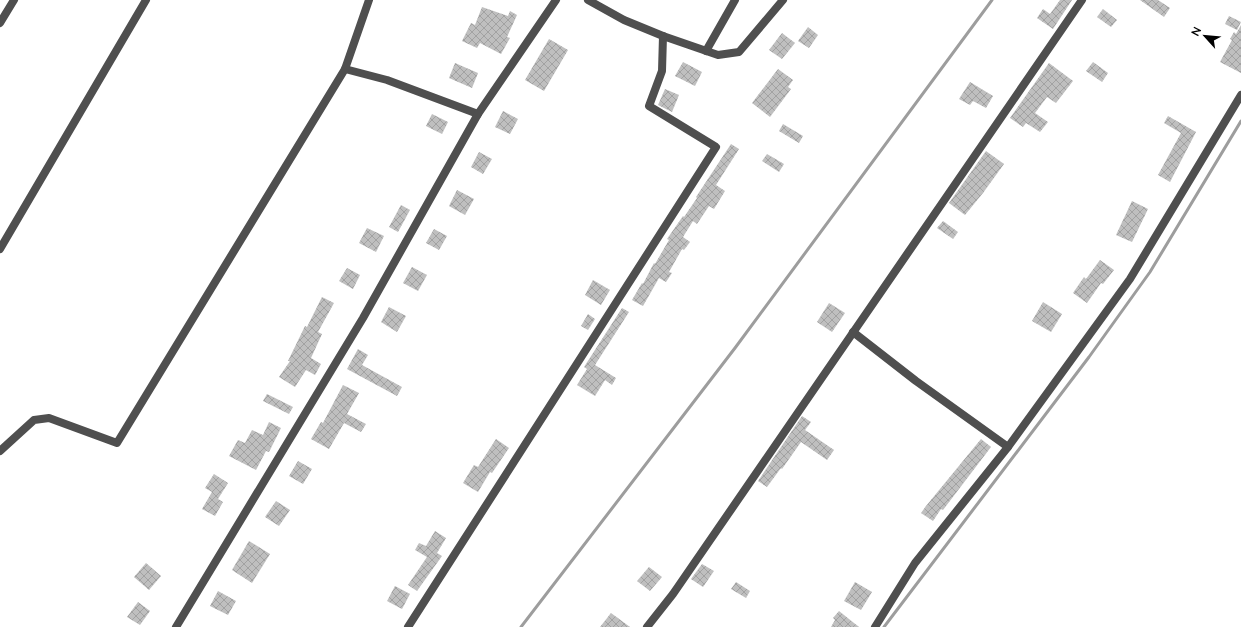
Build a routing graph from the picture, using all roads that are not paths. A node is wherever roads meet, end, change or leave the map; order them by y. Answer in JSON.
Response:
{"nodes":[{"id":1,"x":14,"y":0,"type":"edge"},
{"id":2,"x":146,"y":0,"type":"edge"},
{"id":3,"x":369,"y":0,"type":"edge"},
{"id":4,"x":588,"y":0,"type":"edge"},
{"id":5,"x":735,"y":0,"type":"edge"},
{"id":6,"x":783,"y":0,"type":"edge"},
{"id":7,"x":1082,"y":0,"type":"edge"},
{"id":8,"x":555,"y":1,"type":"edge"},
{"id":9,"x":0,"y":23,"type":"edge"},
{"id":10,"x":663,"y":36,"type":"junction"},
{"id":11,"x":706,"y":51,"type":"junction"},
{"id":12,"x":345,"y":69,"type":"junction"},
{"id":13,"x":1241,"y":95,"type":"edge"},
{"id":14,"x":478,"y":114,"type":"junction"},
{"id":15,"x":0,"y":249,"type":"edge"},
{"id":16,"x":853,"y":332,"type":"junction"},
{"id":17,"x":1008,"y":447,"type":"junction"},
{"id":18,"x":0,"y":451,"type":"edge"},
{"id":19,"x":176,"y":627,"type":"edge"},
{"id":20,"x":408,"y":627,"type":"edge"},
{"id":21,"x":647,"y":627,"type":"edge"},
{"id":22,"x":875,"y":627,"type":"edge"}],
"edges":[{"from":1,"to":9,"type":"street"},
{"from":2,"to":15,"type":"street"},
{"from":3,"to":12,"type":"street"},
{"from":4,"to":10,"type":"street"},
{"from":5,"to":11,"type":"street"},
{"from":6,"to":11,"type":"street"},
{"from":7,"to":16,"type":"street"},
{"from":8,"to":14,"type":"street"},
{"from":10,"to":11,"type":"street"},
{"from":10,"to":20,"type":"street"},
{"from":12,"to":14,"type":"street"},
{"from":12,"to":18,"type":"street"},
{"from":13,"to":17,"type":"street"},
{"from":14,"to":19,"type":"street"},
{"from":16,"to":17,"type":"street"},
{"from":16,"to":21,"type":"street"},
{"from":17,"to":22,"type":"street"}]}
